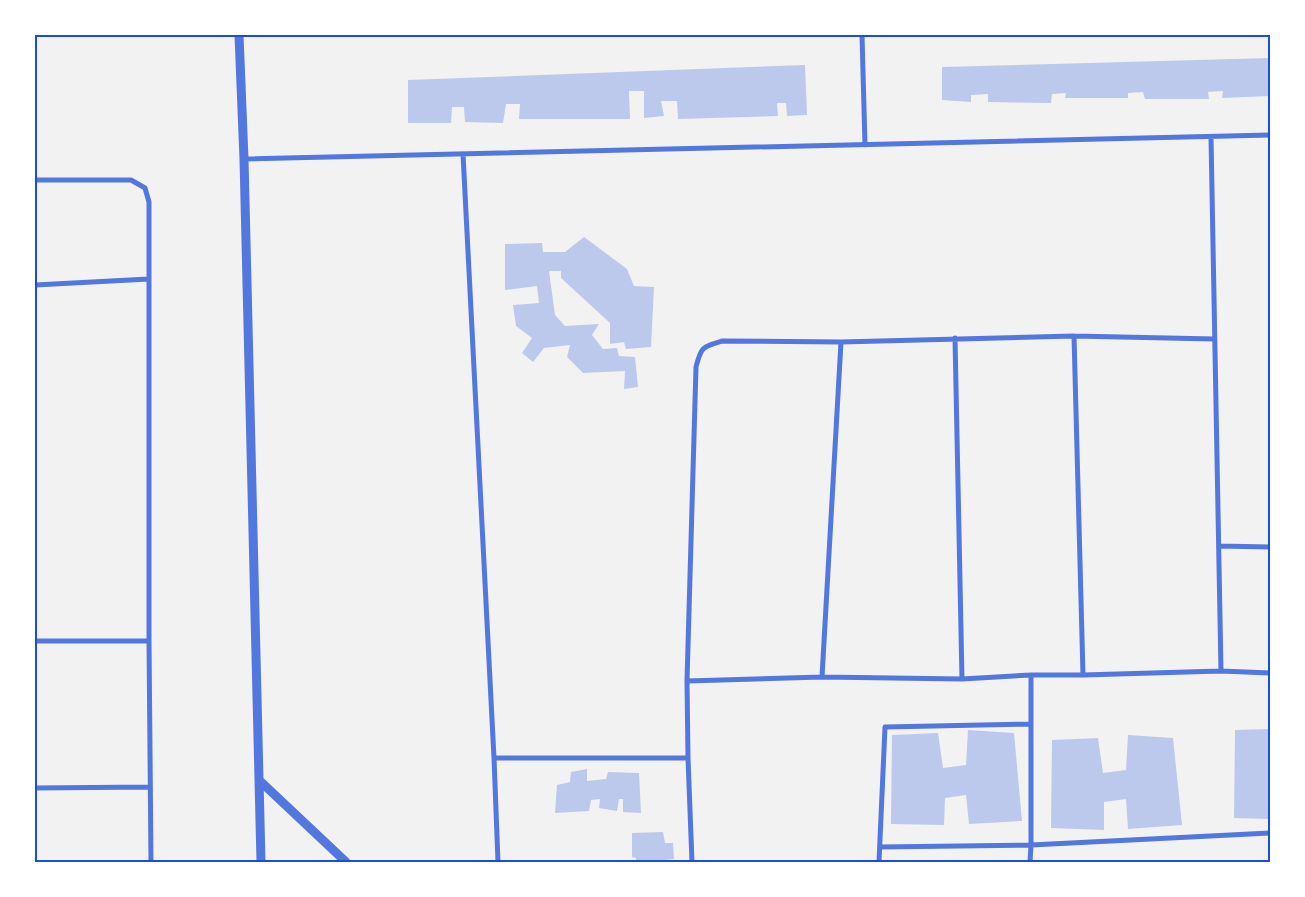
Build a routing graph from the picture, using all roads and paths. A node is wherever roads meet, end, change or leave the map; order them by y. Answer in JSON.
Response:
{"nodes":[{"id":1,"x":239,"y":35,"type":"edge"},
{"id":2,"x":862,"y":35,"type":"edge"},
{"id":3,"x":1270,"y":135,"type":"edge"},
{"id":4,"x":1211,"y":137,"type":"junction"},
{"id":5,"x":865,"y":145,"type":"junction"},
{"id":6,"x":463,"y":154,"type":"junction"},
{"id":7,"x":244,"y":160,"type":"junction"},
{"id":8,"x":35,"y":180,"type":"edge"},
{"id":9,"x":149,"y":279,"type":"junction"},
{"id":10,"x":35,"y":285,"type":"edge"},
{"id":11,"x":1074,"y":336,"type":"junction"},
{"id":12,"x":955,"y":338,"type":"junction"},
{"id":13,"x":1214,"y":340,"type":"junction"},
{"id":14,"x":841,"y":342,"type":"junction"},
{"id":15,"x":1219,"y":546,"type":"junction"},
{"id":16,"x":1270,"y":547,"type":"edge"},
{"id":17,"x":149,"y":641,"type":"junction"},
{"id":18,"x":35,"y":642,"type":"edge"},
{"id":19,"x":1221,"y":671,"type":"junction"},
{"id":20,"x":1270,"y":673,"type":"edge"},
{"id":21,"x":1031,"y":675,"type":"junction"},
{"id":22,"x":1083,"y":675,"type":"junction"},
{"id":23,"x":822,"y":677,"type":"junction"},
{"id":24,"x":962,"y":679,"type":"junction"},
{"id":25,"x":687,"y":681,"type":"junction"},
{"id":26,"x":1031,"y":724,"type":"junction"},
{"id":27,"x":494,"y":758,"type":"junction"},
{"id":28,"x":688,"y":758,"type":"junction"},
{"id":29,"x":260,"y":782,"type":"junction"},
{"id":30,"x":150,"y":786,"type":"junction"},
{"id":31,"x":35,"y":788,"type":"edge"},
{"id":32,"x":1270,"y":833,"type":"edge"},
{"id":33,"x":1031,"y":845,"type":"junction"},
{"id":34,"x":880,"y":847,"type":"junction"},
{"id":35,"x":151,"y":862,"type":"edge"},
{"id":36,"x":261,"y":862,"type":"edge"},
{"id":37,"x":346,"y":862,"type":"edge"},
{"id":38,"x":498,"y":862,"type":"edge"},
{"id":39,"x":692,"y":862,"type":"edge"},
{"id":40,"x":880,"y":862,"type":"edge"},
{"id":41,"x":1030,"y":862,"type":"edge"}],
"edges":[{"from":1,"to":7,"type":"street"},
{"from":2,"to":5,"type":"street"},
{"from":3,"to":4,"type":"street"},
{"from":4,"to":5,"type":"street"},
{"from":4,"to":13,"type":"street"},
{"from":5,"to":6,"type":"street"},
{"from":6,"to":7,"type":"street"},
{"from":6,"to":27,"type":"street"},
{"from":7,"to":29,"type":"street"},
{"from":8,"to":9,"type":"street"},
{"from":9,"to":10,"type":"street"},
{"from":9,"to":17,"type":"street"},
{"from":11,"to":12,"type":"street"},
{"from":11,"to":13,"type":"street"},
{"from":11,"to":22,"type":"street"},
{"from":12,"to":14,"type":"street"},
{"from":12,"to":24,"type":"street"},
{"from":13,"to":15,"type":"street"},
{"from":14,"to":23,"type":"street"},
{"from":14,"to":25,"type":"street"},
{"from":15,"to":16,"type":"street"},
{"from":15,"to":19,"type":"street"},
{"from":17,"to":18,"type":"street"},
{"from":17,"to":30,"type":"street"},
{"from":19,"to":20,"type":"street"},
{"from":19,"to":22,"type":"street"},
{"from":21,"to":22,"type":"street"},
{"from":21,"to":24,"type":"street"},
{"from":21,"to":26,"type":"street"},
{"from":23,"to":24,"type":"street"},
{"from":23,"to":25,"type":"street"},
{"from":25,"to":28,"type":"street"},
{"from":26,"to":33,"type":"street"},
{"from":26,"to":34,"type":"street"},
{"from":27,"to":28,"type":"street"},
{"from":27,"to":38,"type":"street"},
{"from":28,"to":39,"type":"street"},
{"from":29,"to":36,"type":"street"},
{"from":29,"to":37,"type":"street"},
{"from":30,"to":31,"type":"street"},
{"from":30,"to":35,"type":"street"},
{"from":32,"to":33,"type":"street"},
{"from":33,"to":34,"type":"street"},
{"from":33,"to":41,"type":"street"},
{"from":34,"to":40,"type":"street"}]}
